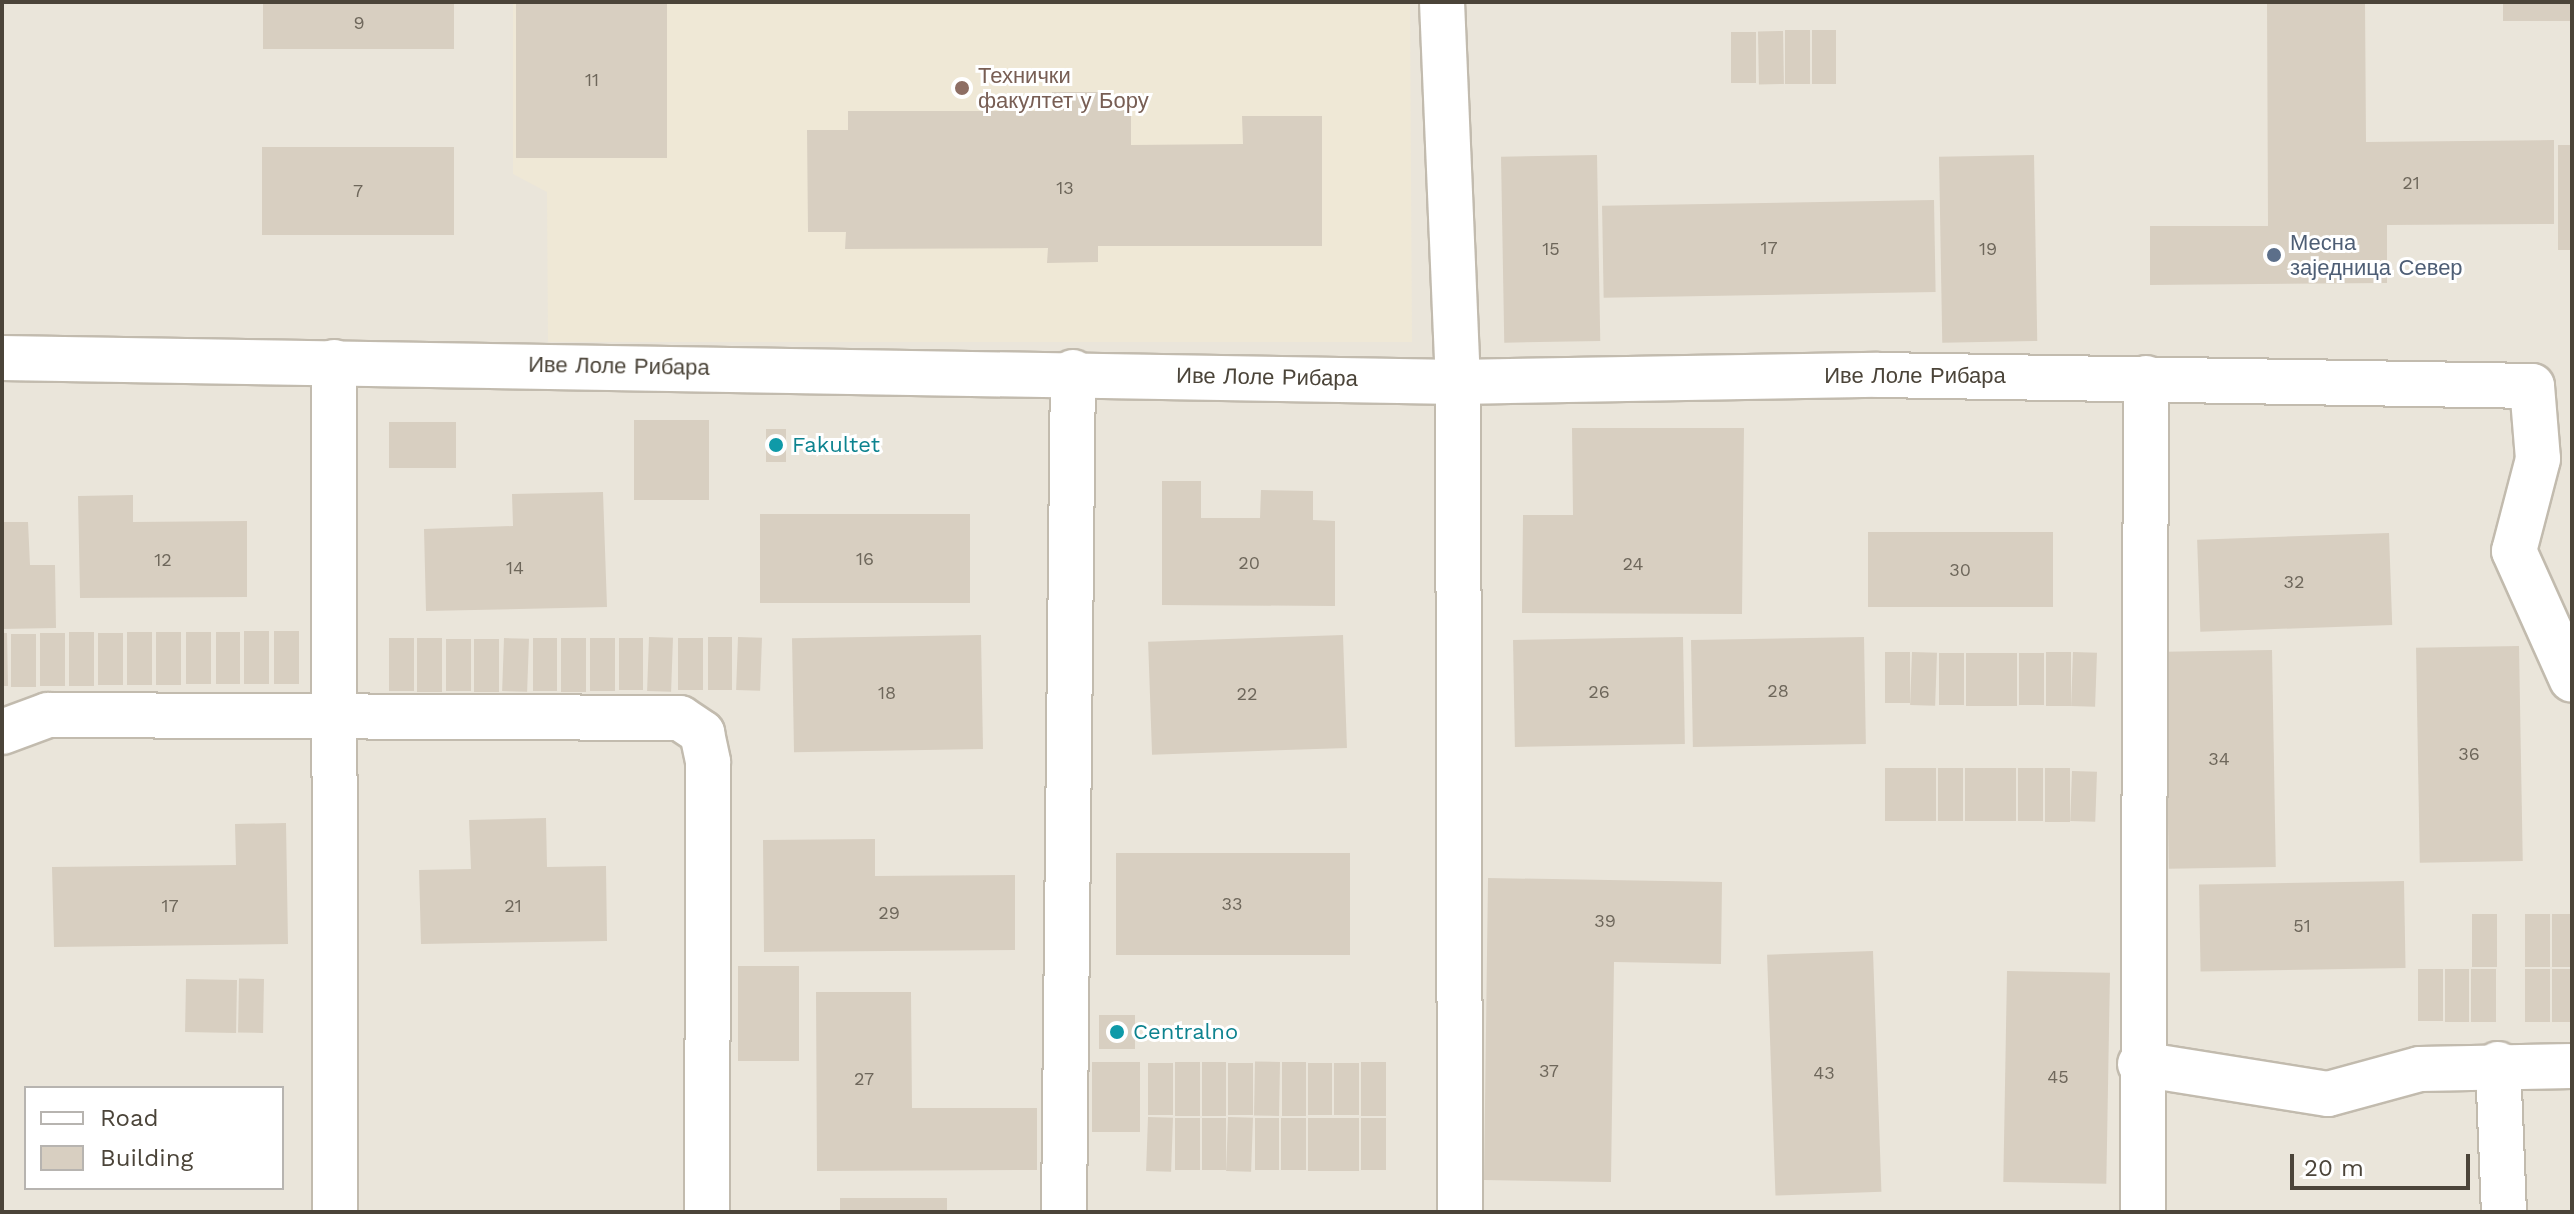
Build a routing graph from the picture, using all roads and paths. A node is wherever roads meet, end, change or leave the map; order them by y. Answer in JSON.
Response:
{"nodes":[{"id":1,"x":1442,"y":2,"type":"edge"},
{"id":2,"x":2,"y":358,"type":"edge"},
{"id":3,"x":334,"y":362,"type":"junction"},
{"id":4,"x":1073,"y":372,"type":"junction"},
{"id":5,"x":2146,"y":378,"type":"junction"},
{"id":6,"x":1458,"y":382,"type":"junction"},
{"id":7,"x":2572,"y":680,"type":"edge"},
{"id":8,"x":333,"y":714,"type":"junction"},
{"id":9,"x":2,"y":732,"type":"edge"},
{"id":10,"x":2140,"y":1064,"type":"junction"},
{"id":11,"x":2498,"y":1064,"type":"junction"},
{"id":12,"x":2572,"y":1066,"type":"edge"},
{"id":13,"x":335,"y":1212,"type":"edge"},
{"id":14,"x":707,"y":1212,"type":"edge"},
{"id":15,"x":1064,"y":1212,"type":"edge"},
{"id":16,"x":1460,"y":1212,"type":"edge"},
{"id":17,"x":2143,"y":1212,"type":"edge"},
{"id":18,"x":2504,"y":1212,"type":"edge"}],
"edges":[{"from":1,"to":6,"type":"street"},
{"from":2,"to":3,"type":"street","name":"Иве Лоле Рибара"},
{"from":3,"to":4,"type":"street","name":"Иве Лоле Рибара"},
{"from":3,"to":8,"type":"street"},
{"from":4,"to":6,"type":"street","name":"Иве Лоле Рибара"},
{"from":4,"to":15,"type":"street"},
{"from":5,"to":6,"type":"street","name":"Иве Лоле Рибара"},
{"from":5,"to":7,"type":"street","name":"Иве Лоле Рибара"},
{"from":5,"to":10,"type":"street"},
{"from":6,"to":16,"type":"street"},
{"from":8,"to":9,"type":"street"},
{"from":8,"to":13,"type":"street"},
{"from":8,"to":14,"type":"street"},
{"from":10,"to":11,"type":"street"},
{"from":10,"to":17,"type":"street"},
{"from":11,"to":12,"type":"street"},
{"from":11,"to":18,"type":"street"}]}
